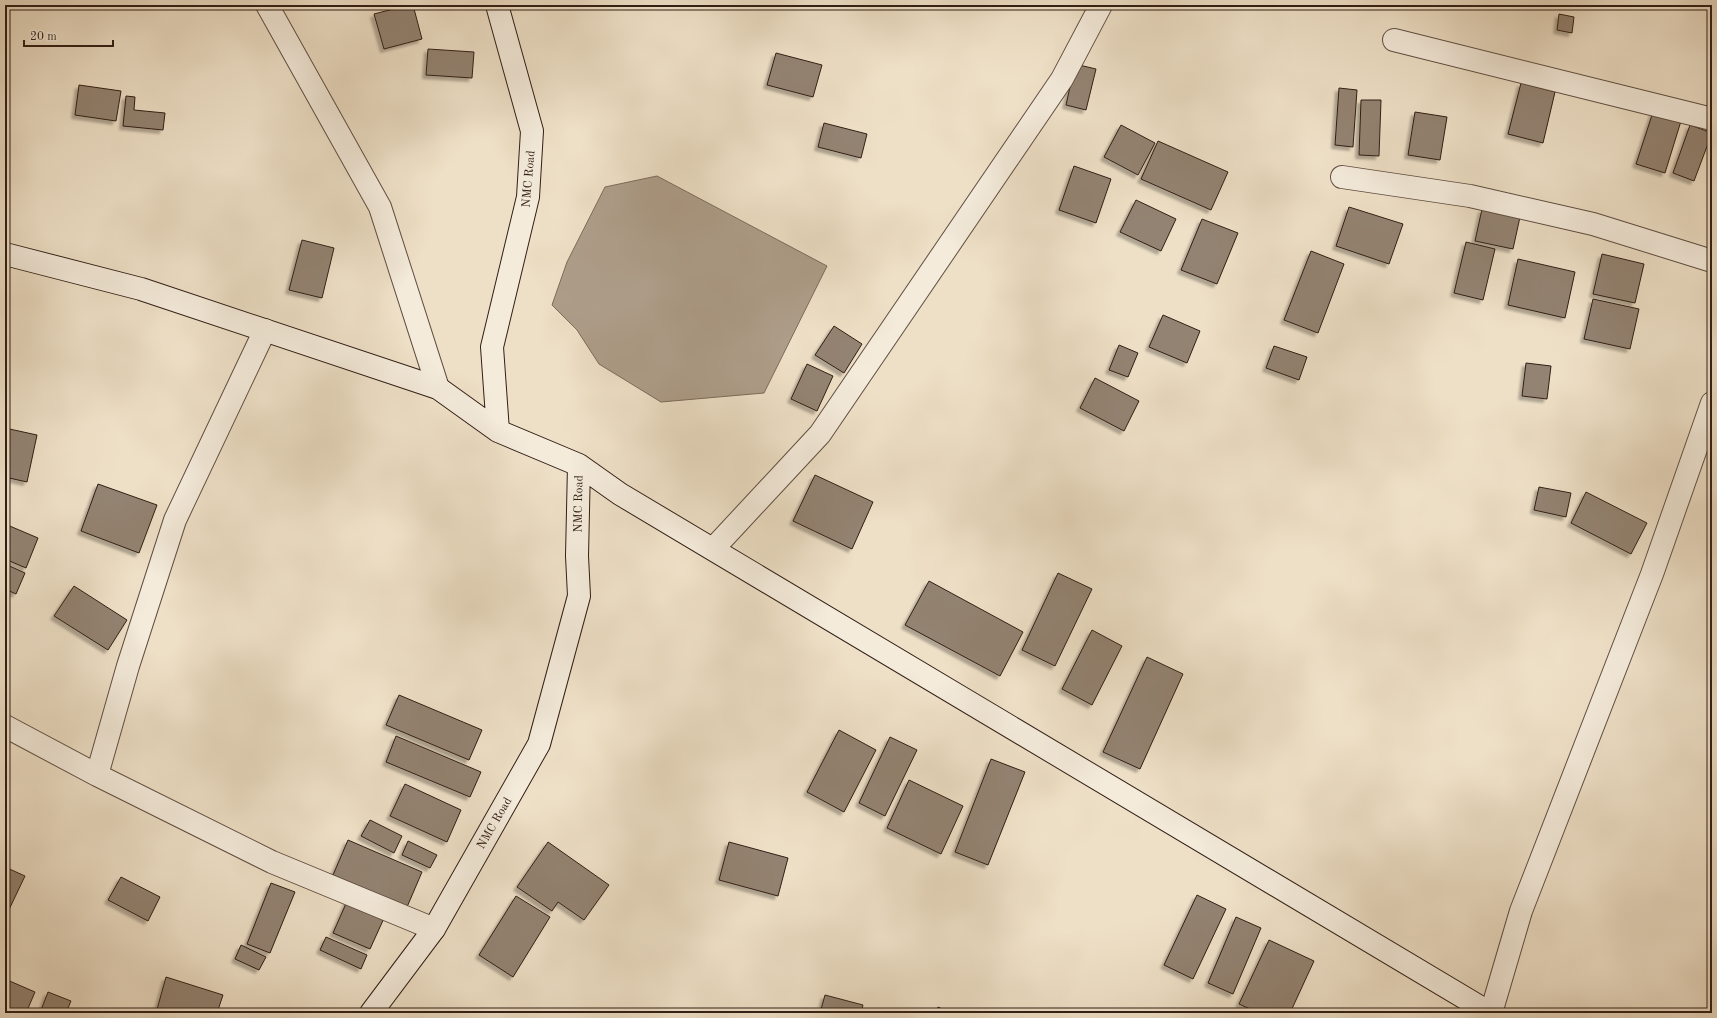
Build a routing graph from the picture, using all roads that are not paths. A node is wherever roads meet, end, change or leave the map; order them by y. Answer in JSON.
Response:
{"nodes":[{"id":1,"x":267,"y":5,"type":"edge"},
{"id":2,"x":497,"y":5,"type":"edge"},
{"id":3,"x":1101,"y":5,"type":"edge"},
{"id":4,"x":1394,"y":40,"type":"dead end"},
{"id":5,"x":1712,"y":119,"type":"edge"},
{"id":6,"x":1342,"y":177,"type":"dead end"},
{"id":7,"x":5,"y":254,"type":"edge"},
{"id":8,"x":1712,"y":261,"type":"edge"},
{"id":9,"x":265,"y":330,"type":"junction"},
{"id":10,"x":438,"y":388,"type":"junction"},
{"id":11,"x":1712,"y":403,"type":"edge"},
{"id":12,"x":498,"y":431,"type":"junction"},
{"id":13,"x":579,"y":465,"type":"junction"},
{"id":14,"x":713,"y":549,"type":"junction"},
{"id":15,"x":5,"y":726,"type":"edge"},
{"id":16,"x":97,"y":775,"type":"junction"},
{"id":17,"x":434,"y":929,"type":"junction"},
{"id":18,"x":371,"y":1013,"type":"edge"},
{"id":19,"x":1490,"y":1013,"type":"edge"}],
"edges":[{"from":1,"to":10,"type":"street"},
{"from":2,"to":12,"type":"street","name":"NMC Road"},
{"from":3,"to":14,"type":"street"},
{"from":4,"to":5,"type":"street"},
{"from":6,"to":8,"type":"street"},
{"from":7,"to":9,"type":"street"},
{"from":9,"to":10,"type":"street"},
{"from":9,"to":16,"type":"street"},
{"from":10,"to":12,"type":"street"},
{"from":11,"to":19,"type":"street"},
{"from":12,"to":13,"type":"street","name":"NMC Road"},
{"from":13,"to":14,"type":"street"},
{"from":13,"to":17,"type":"street","name":"NMC Road"},
{"from":14,"to":19,"type":"street"},
{"from":15,"to":16,"type":"street"},
{"from":16,"to":17,"type":"street"},
{"from":17,"to":18,"type":"street","name":"NMC Road"}]}
